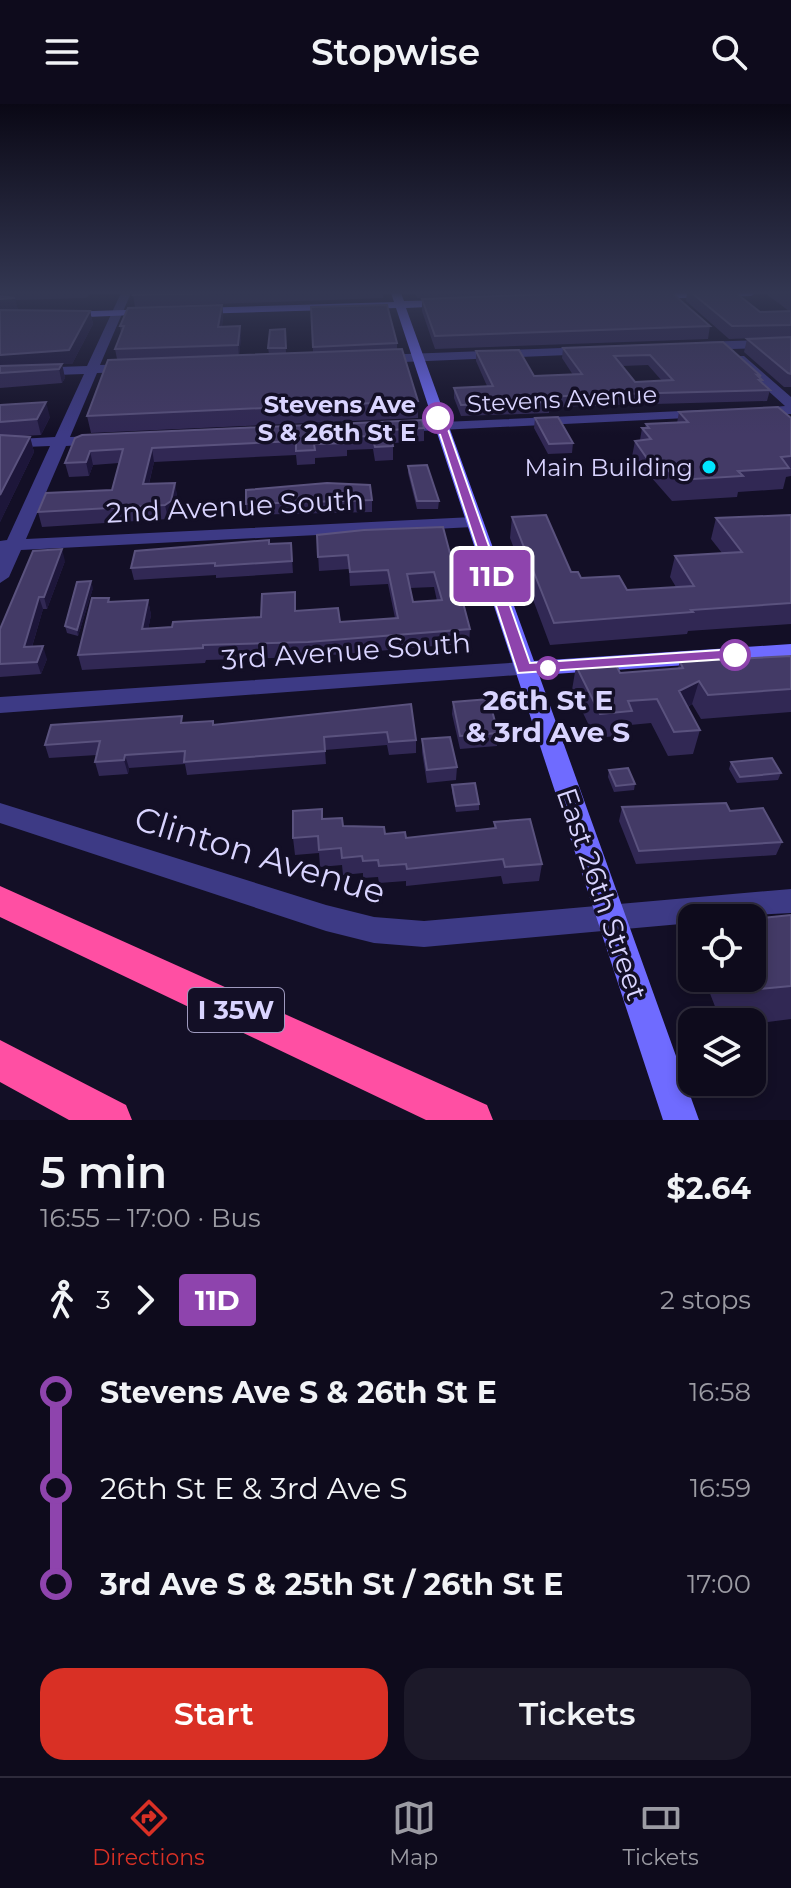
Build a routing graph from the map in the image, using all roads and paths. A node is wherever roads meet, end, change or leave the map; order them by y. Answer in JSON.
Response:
{"nodes":[{"id":1,"x":104,"y":340,"type":"edge"},
{"id":2,"x":413,"y":340,"type":"edge"},
{"id":3,"x":720,"y":340,"type":"edge"},
{"id":4,"x":791,"y":343,"type":"edge"},
{"id":5,"x":726,"y":346,"type":"junction"},
{"id":6,"x":685,"y":347,"type":"edge"},
{"id":7,"x":610,"y":350,"type":"edge"},
{"id":8,"x":419,"y":357,"type":"junction"},
{"id":9,"x":366,"y":359,"type":"edge"},
{"id":10,"x":149,"y":368,"type":"edge"},
{"id":11,"x":91,"y":370,"type":"junction"},
{"id":12,"x":0,"y":373,"type":"edge"},
{"id":13,"x":791,"y":404,"type":"edge"},
{"id":14,"x":791,"y":410,"type":"edge"},
{"id":15,"x":744,"y":412,"type":"edge"},
{"id":16,"x":714,"y":414,"type":"edge"},
{"id":17,"x":441,"y":426,"type":"junction"},
{"id":18,"x":383,"y":428,"type":"edge"},
{"id":19,"x":124,"y":439,"type":"edge"},
{"id":20,"x":60,"y":441,"type":"junction"},
{"id":21,"x":0,"y":444,"type":"edge"},
{"id":22,"x":473,"y":522,"type":"junction"},
{"id":23,"x":7,"y":546,"type":"edge"},
{"id":24,"x":0,"y":577,"type":"edge"},
{"id":25,"x":791,"y":651,"type":"edge"},
{"id":26,"x":524,"y":669,"type":"junction"},
{"id":27,"x":0,"y":705,"type":"edge"},
{"id":28,"x":0,"y":813,"type":"edge"},
{"id":29,"x":0,"y":901,"type":"edge"},
{"id":30,"x":791,"y":901,"type":"edge"},
{"id":31,"x":610,"y":918,"type":"junction"},
{"id":32,"x":0,"y":1060,"type":"edge"},
{"id":33,"x":111,"y":1120,"type":"edge"},
{"id":34,"x":472,"y":1120,"type":"edge"},
{"id":35,"x":681,"y":1120,"type":"edge"}],
"edges":[{"from":1,"to":11,"type":"street"},
{"from":2,"to":8,"type":"street","name":"East 26th Street"},
{"from":3,"to":5,"type":"street"},
{"from":4,"to":5,"type":"street"},
{"from":5,"to":6,"type":"street"},
{"from":5,"to":13,"type":"street"},
{"from":7,"to":8,"type":"street"},
{"from":8,"to":9,"type":"street"},
{"from":8,"to":17,"type":"street","name":"East 26th Street"},
{"from":10,"to":11,"type":"street"},
{"from":11,"to":12,"type":"street"},
{"from":11,"to":20,"type":"street"},
{"from":14,"to":15,"type":"street"},
{"from":16,"to":17,"type":"street","name":"Stevens Avenue"},
{"from":17,"to":18,"type":"street","name":"Stevens Avenue"},
{"from":17,"to":22,"type":"street","name":"East 26th Street"},
{"from":19,"to":20,"type":"street"},
{"from":20,"to":21,"type":"street"},
{"from":20,"to":23,"type":"street"},
{"from":22,"to":23,"type":"street","name":"2nd Avenue South"},
{"from":22,"to":26,"type":"street","name":"East 26th Street"},
{"from":23,"to":24,"type":"street"},
{"from":25,"to":26,"type":"street","name":"3rd Avenue South"},
{"from":26,"to":27,"type":"street","name":"3rd Avenue South"},
{"from":26,"to":31,"type":"street","name":"East 26th Street"},
{"from":28,"to":31,"type":"street","name":"Clinton Avenue"},
{"from":29,"to":34,"type":"highway","number":"I 35W"},
{"from":30,"to":31,"type":"street","name":"Clinton Avenue"},
{"from":31,"to":35,"type":"street","name":"East 26th Street"},
{"from":32,"to":33,"type":"highway"}]}
